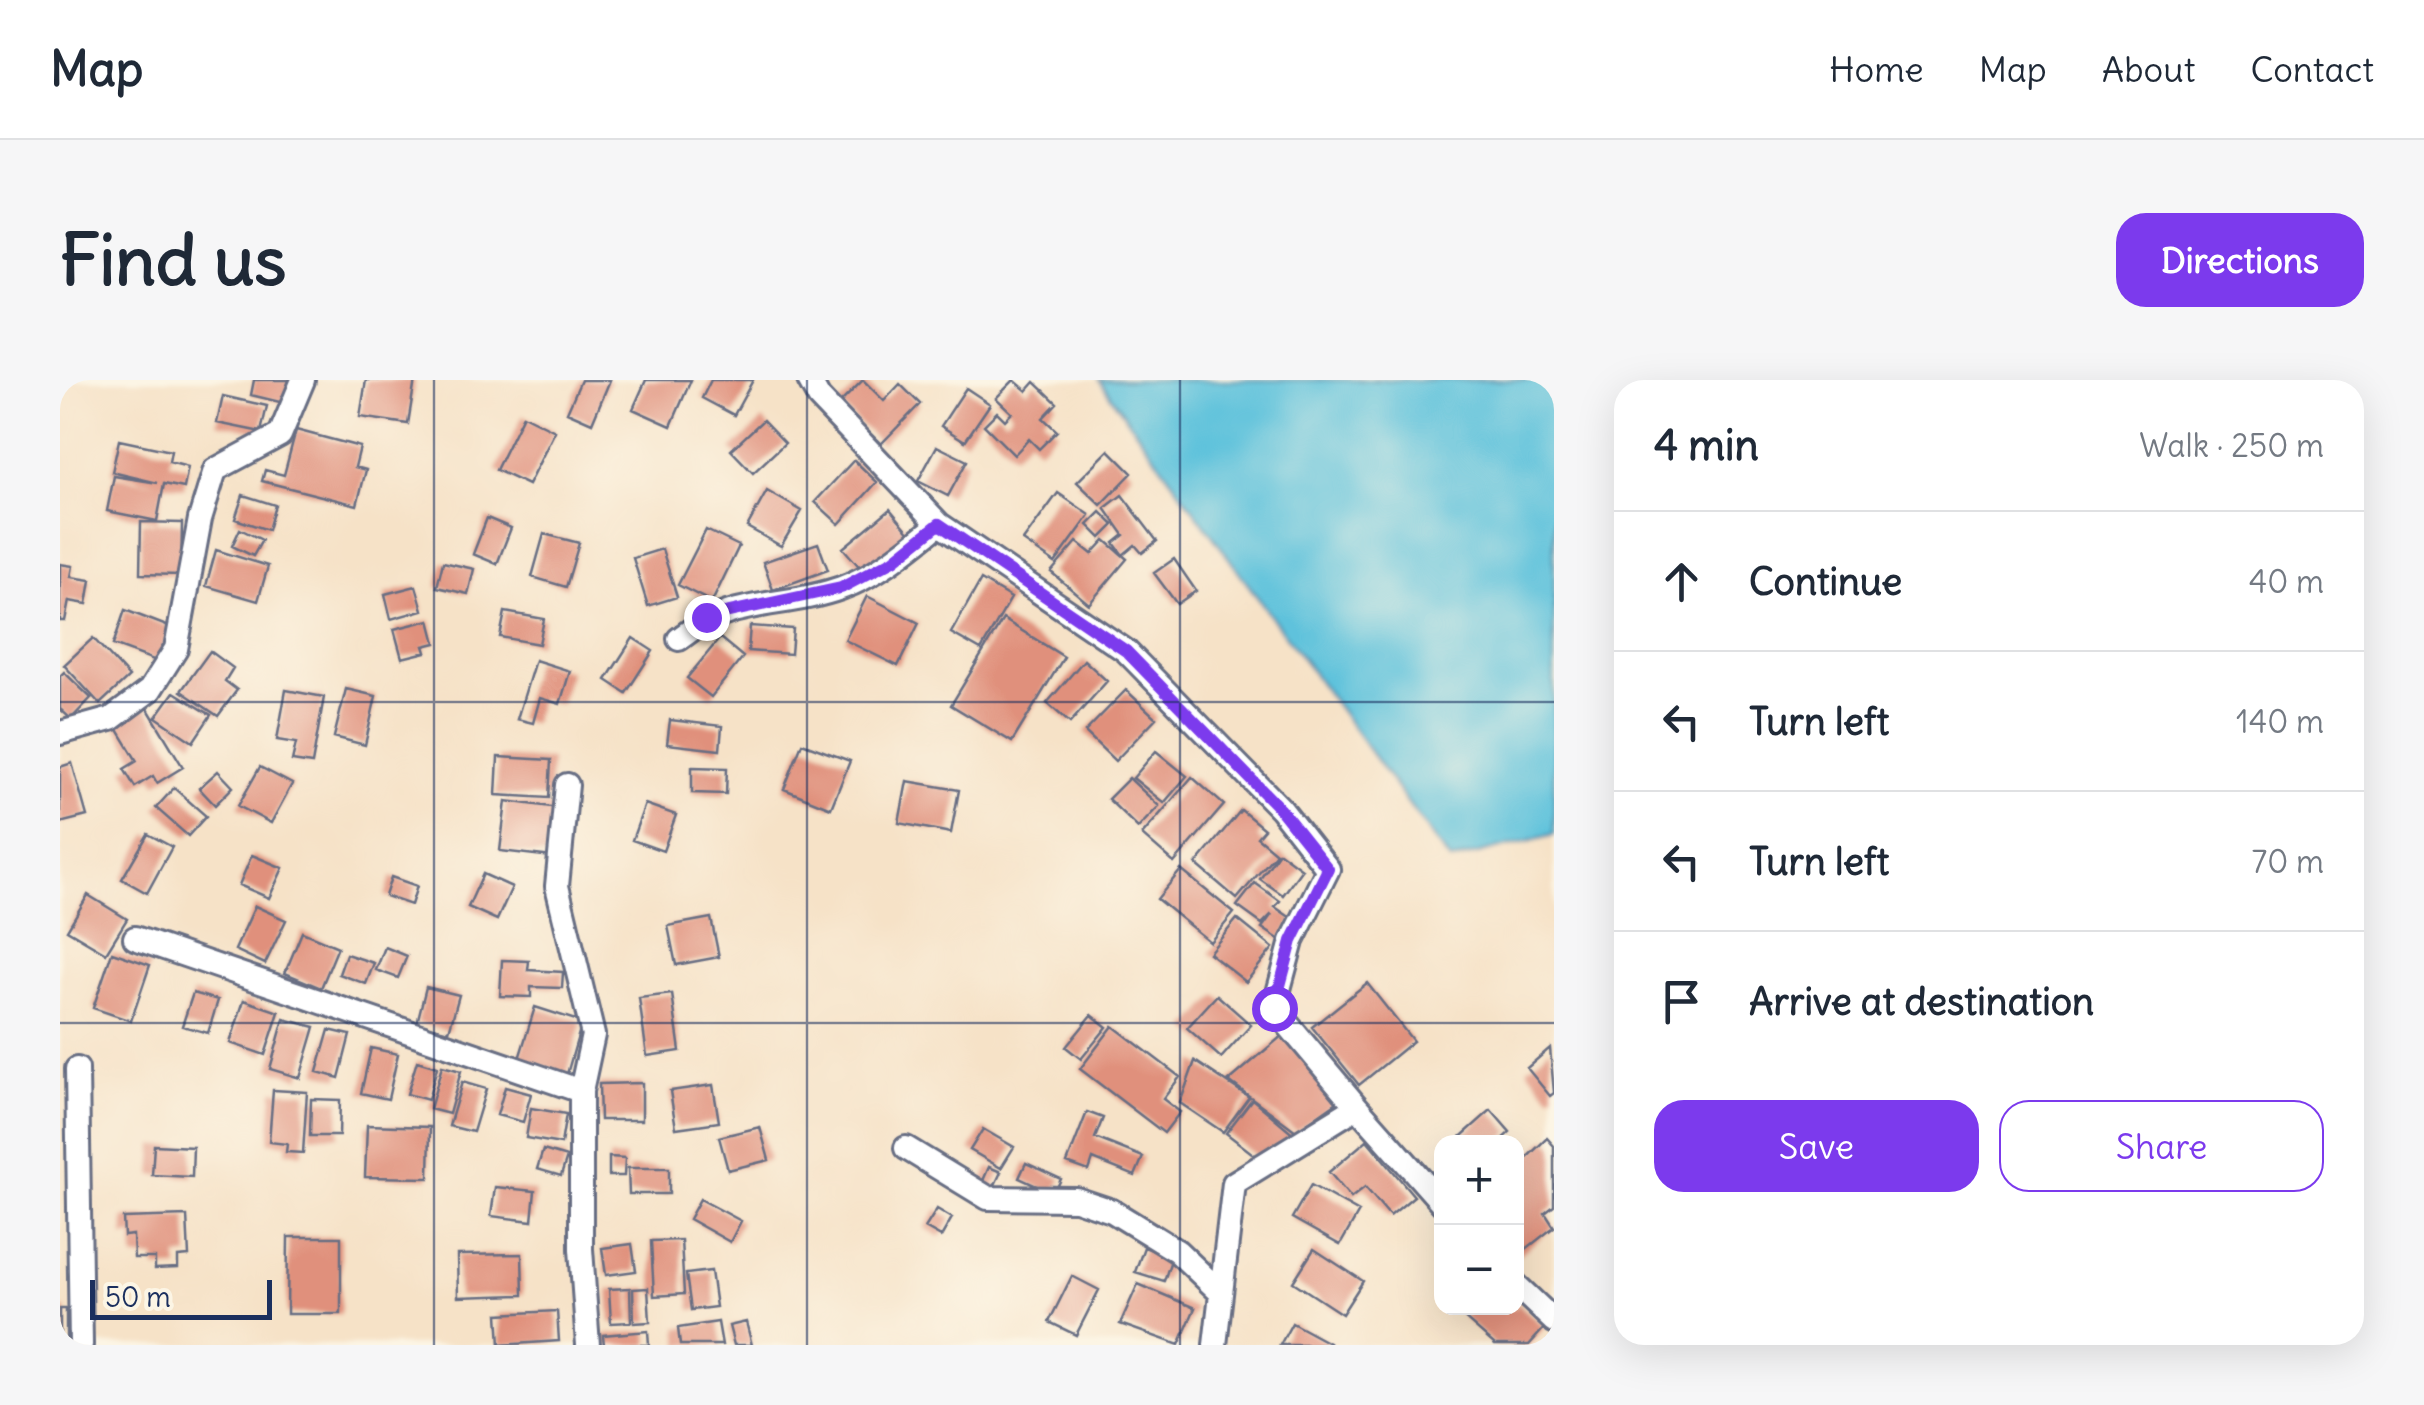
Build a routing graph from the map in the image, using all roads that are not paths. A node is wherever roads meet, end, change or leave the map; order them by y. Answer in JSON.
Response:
{"nodes":[{"id":1,"x":303,"y":380,"type":"edge"},
{"id":2,"x":809,"y":380,"type":"edge"},
{"id":3,"x":939,"y":524,"type":"junction"},
{"id":4,"x":679,"y":639,"type":"dead end"},
{"id":5,"x":60,"y":733,"type":"edge"},
{"id":6,"x":567,"y":785,"type":"dead end"},
{"id":7,"x":135,"y":938,"type":"dead end"},
{"id":8,"x":77,"y":1069,"type":"dead end"},
{"id":9,"x":582,"y":1091,"type":"junction"},
{"id":10,"x":1357,"y":1106,"type":"junction"},
{"id":11,"x":906,"y":1148,"type":"dead end"},
{"id":12,"x":1434,"y":1193,"type":"edge"},
{"id":13,"x":1221,"y":1293,"type":"junction"},
{"id":14,"x":1524,"y":1293,"type":"edge"},
{"id":15,"x":1554,"y":1321,"type":"edge"},
{"id":16,"x":80,"y":1345,"type":"edge"},
{"id":17,"x":588,"y":1345,"type":"edge"},
{"id":18,"x":1214,"y":1345,"type":"edge"}],
"edges":[{"from":1,"to":5,"type":"street"},
{"from":2,"to":3,"type":"street"},
{"from":3,"to":4,"type":"street"},
{"from":3,"to":10,"type":"street"},
{"from":6,"to":9,"type":"street"},
{"from":7,"to":9,"type":"street"},
{"from":8,"to":16,"type":"street"},
{"from":9,"to":17,"type":"street"},
{"from":10,"to":12,"type":"street"},
{"from":10,"to":13,"type":"street"},
{"from":11,"to":13,"type":"street"},
{"from":13,"to":18,"type":"street"},
{"from":14,"to":15,"type":"street"}]}
